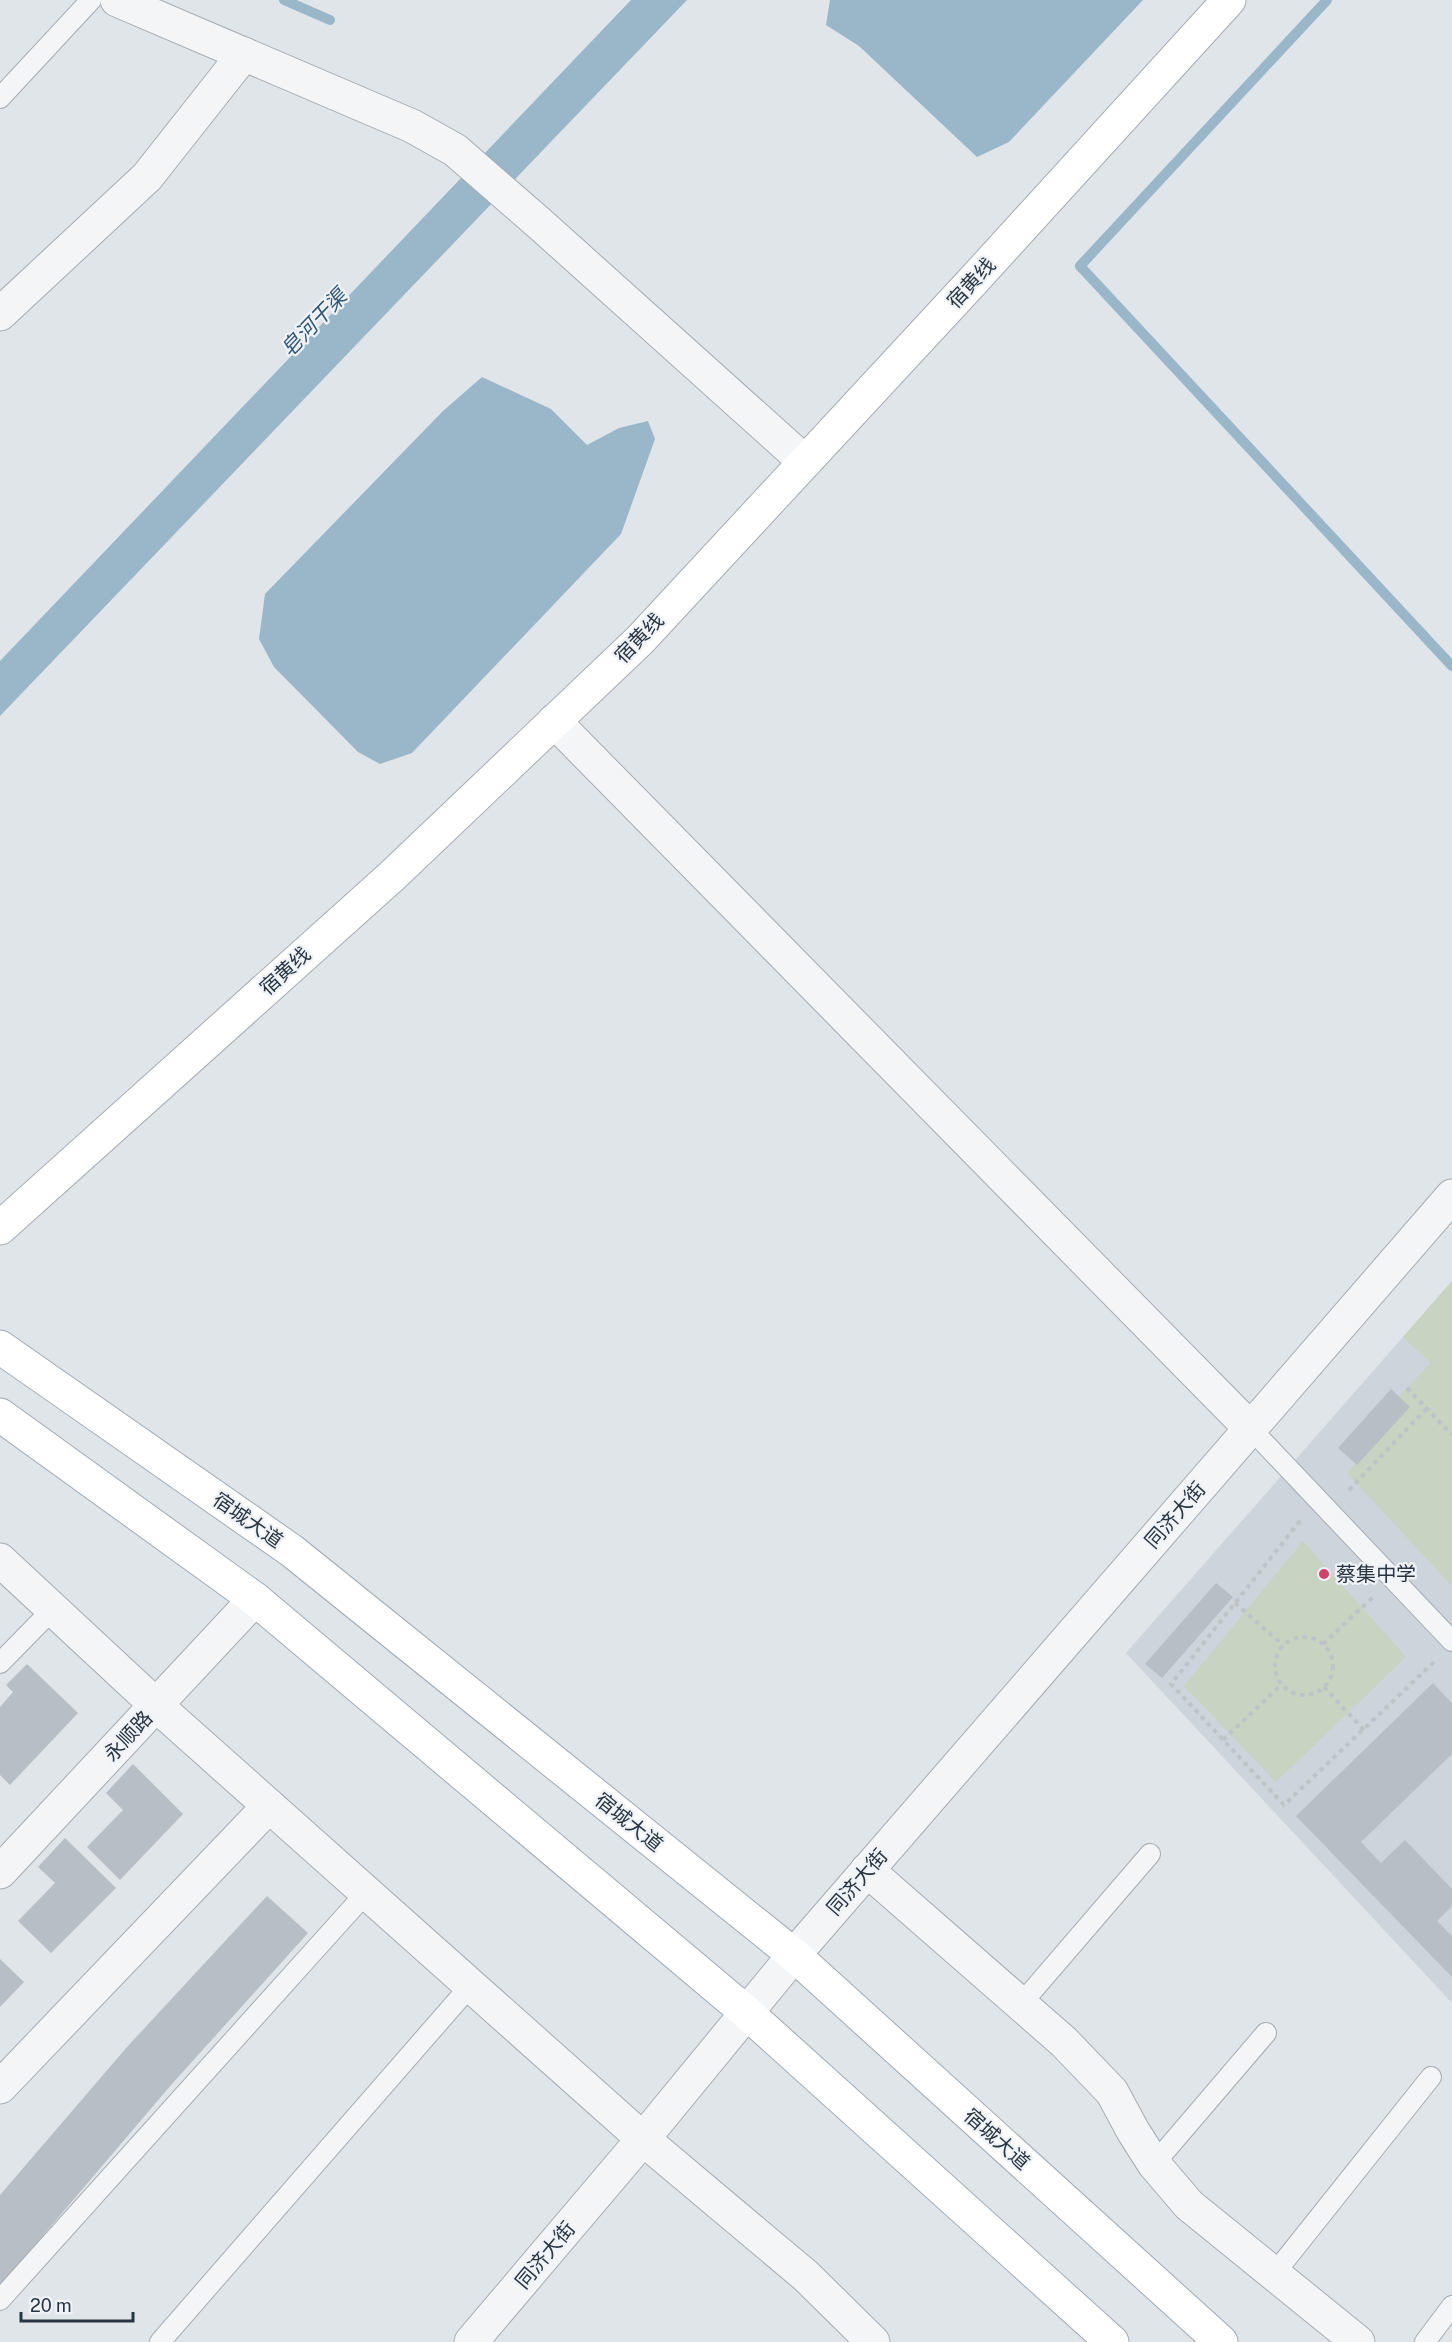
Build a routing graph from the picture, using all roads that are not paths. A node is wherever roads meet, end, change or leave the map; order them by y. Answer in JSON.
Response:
{"nodes":[{"id":1,"x":91,"y":0,"type":"edge"},
{"id":2,"x":117,"y":0,"type":"edge"},
{"id":3,"x":1229,"y":0,"type":"edge"},
{"id":4,"x":244,"y":54,"type":"junction"},
{"id":5,"x":0,"y":99,"type":"edge"},
{"id":6,"x":0,"y":314,"type":"edge"},
{"id":7,"x":804,"y":461,"type":"junction"},
{"id":8,"x":554,"y":721,"type":"junction"},
{"id":9,"x":1452,"y":1196,"type":"edge"},
{"id":10,"x":0,"y":1228,"type":"edge"},
{"id":11,"x":0,"y":1347,"type":"edge"},
{"id":12,"x":0,"y":1415,"type":"edge"},
{"id":13,"x":1250,"y":1428,"type":"junction"},
{"id":14,"x":0,"y":1560,"type":"edge"},
{"id":15,"x":255,"y":1599,"type":"junction"},
{"id":16,"x":52,"y":1609,"type":"junction"},
{"id":17,"x":1452,"y":1641,"type":"edge"},
{"id":18,"x":0,"y":1663,"type":"edge"},
{"id":19,"x":157,"y":1706,"type":"junction"},
{"id":20,"x":270,"y":1806,"type":"junction"},
{"id":21,"x":1150,"y":1854,"type":"dead end"},
{"id":22,"x":867,"y":1870,"type":"junction"},
{"id":23,"x":0,"y":1872,"type":"edge"},
{"id":24,"x":366,"y":1893,"type":"junction"},
{"id":25,"x":794,"y":1956,"type":"junction"},
{"id":26,"x":471,"y":1985,"type":"junction"},
{"id":27,"x":1021,"y":2004,"type":"junction"},
{"id":28,"x":746,"y":2012,"type":"junction"},
{"id":29,"x":1266,"y":2033,"type":"dead end"},
{"id":30,"x":1431,"y":2077,"type":"dead end"},
{"id":31,"x":0,"y":2087,"type":"edge"},
{"id":32,"x":643,"y":2139,"type":"junction"},
{"id":33,"x":1154,"y":2164,"type":"junction"},
{"id":34,"x":1274,"y":2274,"type":"junction"},
{"id":35,"x":0,"y":2300,"type":"edge"},
{"id":36,"x":1452,"y":2306,"type":"edge"},
{"id":37,"x":160,"y":2342,"type":"edge"},
{"id":38,"x":471,"y":2342,"type":"edge"},
{"id":39,"x":873,"y":2342,"type":"edge"},
{"id":40,"x":1112,"y":2342,"type":"edge"},
{"id":41,"x":1221,"y":2342,"type":"edge"},
{"id":42,"x":1358,"y":2342,"type":"edge"},
{"id":43,"x":1425,"y":2342,"type":"edge"}],
"edges":[{"from":1,"to":5,"type":"lane"},
{"from":2,"to":4,"type":"street"},
{"from":3,"to":7,"type":"main road","name":"宿黄线"},
{"from":4,"to":6,"type":"street"},
{"from":4,"to":7,"type":"street"},
{"from":7,"to":8,"type":"main road","name":"宿黄线"},
{"from":8,"to":10,"type":"main road","name":"宿黄线"},
{"from":8,"to":13,"type":"street"},
{"from":9,"to":13,"type":"street","name":"同济大街"},
{"from":11,"to":25,"type":"main road","name":"宿城大道"},
{"from":12,"to":15,"type":"main road"},
{"from":13,"to":17,"type":"lane"},
{"from":13,"to":22,"type":"street","name":"同济大街"},
{"from":14,"to":16,"type":"street"},
{"from":15,"to":19,"type":"street","name":"永顺路"},
{"from":15,"to":28,"type":"main road"},
{"from":16,"to":18,"type":"lane"},
{"from":16,"to":19,"type":"street"},
{"from":19,"to":20,"type":"street"},
{"from":19,"to":23,"type":"street","name":"永顺路"},
{"from":20,"to":24,"type":"street"},
{"from":20,"to":31,"type":"street"},
{"from":21,"to":27,"type":"lane"},
{"from":22,"to":25,"type":"street","name":"同济大街"},
{"from":22,"to":27,"type":"street"},
{"from":24,"to":26,"type":"street"},
{"from":24,"to":35,"type":"lane"},
{"from":25,"to":28,"type":"street","name":"同济大街"},
{"from":25,"to":41,"type":"main road","name":"宿城大道"},
{"from":26,"to":32,"type":"street"},
{"from":26,"to":37,"type":"lane"},
{"from":27,"to":33,"type":"street"},
{"from":28,"to":32,"type":"street","name":"同济大街"},
{"from":28,"to":40,"type":"main road"},
{"from":29,"to":33,"type":"lane"},
{"from":30,"to":34,"type":"lane"},
{"from":32,"to":38,"type":"street","name":"同济大街"},
{"from":32,"to":39,"type":"street"},
{"from":33,"to":34,"type":"street"},
{"from":34,"to":42,"type":"street"},
{"from":36,"to":43,"type":"lane"}]}
